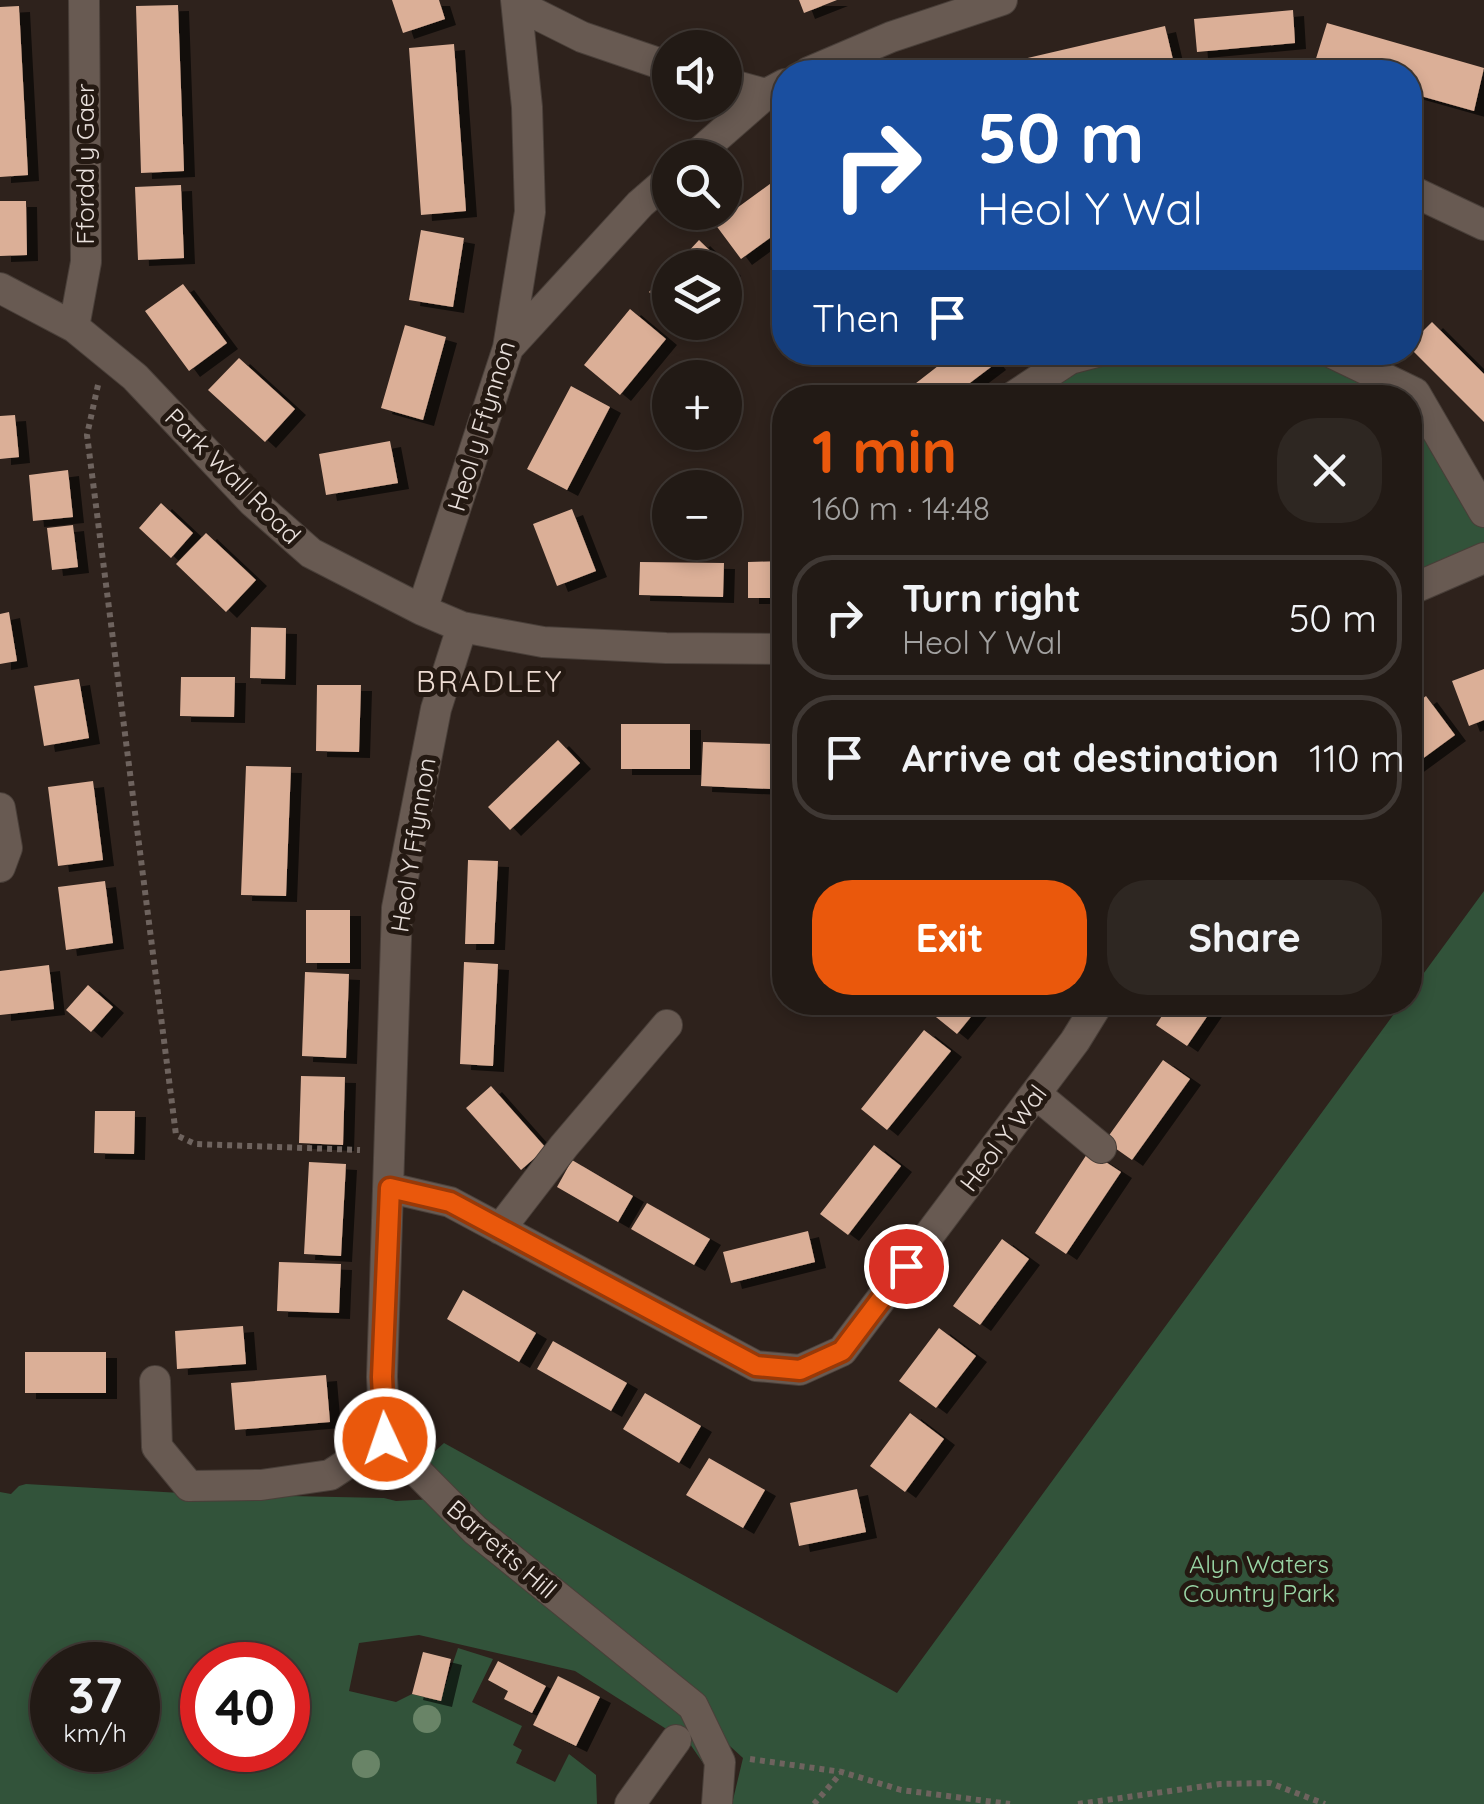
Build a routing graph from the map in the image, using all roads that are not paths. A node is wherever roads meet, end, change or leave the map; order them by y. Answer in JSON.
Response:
{"nodes":[{"id":1,"x":84,"y":0,"type":"edge"},
{"id":2,"x":1002,"y":0,"type":"edge"},
{"id":3,"x":517,"y":2,"type":"edge"},
{"id":4,"x":837,"y":60,"type":"edge"},
{"id":5,"x":652,"y":61,"type":"edge"},
{"id":6,"x":742,"y":85,"type":"edge"},
{"id":7,"x":772,"y":89,"type":"edge"},
{"id":8,"x":772,"y":92,"type":"edge"},
{"id":9,"x":715,"y":140,"type":"edge"},
{"id":10,"x":652,"y":194,"type":"edge"},
{"id":11,"x":1422,"y":196,"type":"edge"},
{"id":12,"x":1484,"y":225,"type":"edge"},
{"id":13,"x":0,"y":288,"type":"edge"},
{"id":14,"x":74,"y":327,"type":"junction"},
{"id":15,"x":508,"y":348,"type":"junction"},
{"id":16,"x":1062,"y":365,"type":"edge"},
{"id":17,"x":1357,"y":365,"type":"edge"},
{"id":18,"x":1031,"y":385,"type":"edge"},
{"id":19,"x":1398,"y":385,"type":"edge"},
{"id":20,"x":1422,"y":402,"type":"edge"},
{"id":21,"x":1476,"y":472,"type":"edge"},
{"id":22,"x":1484,"y":512,"type":"edge"},
{"id":23,"x":1484,"y":558,"type":"edge"},
{"id":24,"x":1422,"y":585,"type":"edge"},
{"id":25,"x":422,"y":610,"type":"junction"},
{"id":26,"x":462,"y":626,"type":"junction"},
{"id":27,"x":772,"y":650,"type":"edge"},
{"id":28,"x":0,"y":808,"type":"edge"},
{"id":29,"x":0,"y":867,"type":"edge"},
{"id":30,"x":1091,"y":1015,"type":"edge"},
{"id":31,"x":666,"y":1024,"type":"dead end"},
{"id":32,"x":1036,"y":1094,"type":"junction"},
{"id":33,"x":1101,"y":1148,"type":"dead end"},
{"id":34,"x":390,"y":1188,"type":"junction"},
{"id":35,"x":500,"y":1229,"type":"junction"},
{"id":36,"x":155,"y":1381,"type":"dead end"},
{"id":37,"x":385,"y":1439,"type":"junction"},
{"id":38,"x":676,"y":1740,"type":"dead end"},
{"id":39,"x":630,"y":1804,"type":"edge"},
{"id":40,"x":718,"y":1804,"type":"edge"}],
"edges":[{"from":1,"to":14,"type":"street","name":"Ffordd y Gaer"},
{"from":2,"to":4,"type":"street"},
{"from":3,"to":5,"type":"street"},
{"from":3,"to":15,"type":"street","name":"Heol y Ffynnon"},
{"from":6,"to":7,"type":"street"},
{"from":8,"to":9,"type":"street"},
{"from":10,"to":15,"type":"street"},
{"from":11,"to":12,"type":"street"},
{"from":13,"to":14,"type":"street","name":"Park Wall Road"},
{"from":14,"to":25,"type":"street","name":"Park Wall Road"},
{"from":15,"to":25,"type":"street","name":"Heol y Ffynnon"},
{"from":16,"to":18,"type":"street"},
{"from":17,"to":19,"type":"street"},
{"from":20,"to":21,"type":"street"},
{"from":21,"to":22,"type":"street"},
{"from":23,"to":24,"type":"street"},
{"from":25,"to":26,"type":"street","name":"Park Wall Road"},
{"from":26,"to":27,"type":"street","name":"Park Wall Road"},
{"from":26,"to":34,"type":"street","name":"Heol Y Ffynnon"},
{"from":28,"to":29,"type":"street"},
{"from":30,"to":32,"type":"street","name":"Heol Y Wal"},
{"from":31,"to":35,"type":"street"},
{"from":32,"to":33,"type":"street"},
{"from":32,"to":35,"type":"street","name":"Heol Y Wal"},
{"from":34,"to":35,"type":"street","name":"Heol Y Wal"},
{"from":34,"to":37,"type":"street"},
{"from":36,"to":37,"type":"street"},
{"from":37,"to":40,"type":"street","name":"Barretts Hill"},
{"from":38,"to":39,"type":"street"}]}
